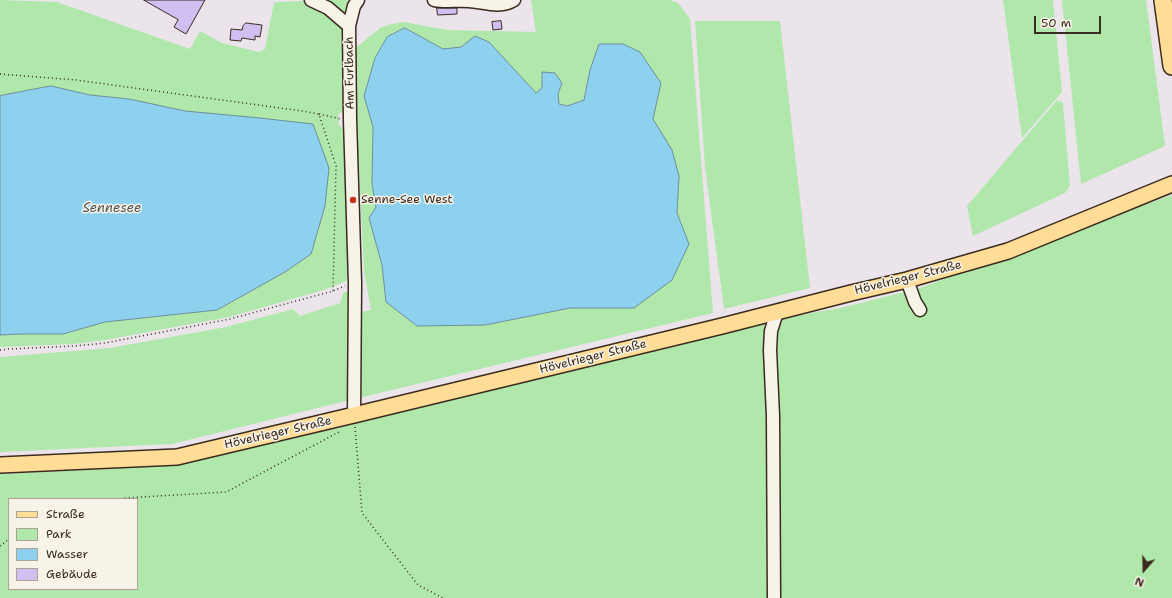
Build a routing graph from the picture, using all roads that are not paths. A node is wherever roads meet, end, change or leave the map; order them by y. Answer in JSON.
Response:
{"nodes":[{"id":1,"x":311,"y":0,"type":"edge"},
{"id":2,"x":358,"y":0,"type":"edge"},
{"id":3,"x":434,"y":0,"type":"edge"},
{"id":4,"x":514,"y":0,"type":"edge"},
{"id":5,"x":1163,"y":0,"type":"edge"},
{"id":6,"x":349,"y":26,"type":"junction"},
{"id":7,"x":1172,"y":66,"type":"edge"},
{"id":8,"x":1171,"y":184,"type":"edge"},
{"id":9,"x":907,"y":280,"type":"junction"},
{"id":10,"x":920,"y":310,"type":"dead end"},
{"id":11,"x":777,"y":312,"type":"junction"},
{"id":12,"x":354,"y":415,"type":"junction"},
{"id":13,"x":0,"y":465,"type":"edge"},
{"id":14,"x":774,"y":598,"type":"edge"}],
"edges":[{"from":1,"to":6,"type":"street"},
{"from":2,"to":6,"type":"street","name":"Am Furlbach"},
{"from":3,"to":4,"type":"street"},
{"from":5,"to":7,"type":"highway"},
{"from":6,"to":12,"type":"street","name":"Am Furlbach"},
{"from":8,"to":9,"type":"main road","name":"Hövelrieger Straße"},
{"from":9,"to":10,"type":"street"},
{"from":9,"to":11,"type":"main road","name":"Hövelrieger Straße"},
{"from":11,"to":12,"type":"main road","name":"Hövelrieger Straße"},
{"from":11,"to":14,"type":"street"},
{"from":12,"to":13,"type":"main road","name":"Hövelrieger Straße"}]}
